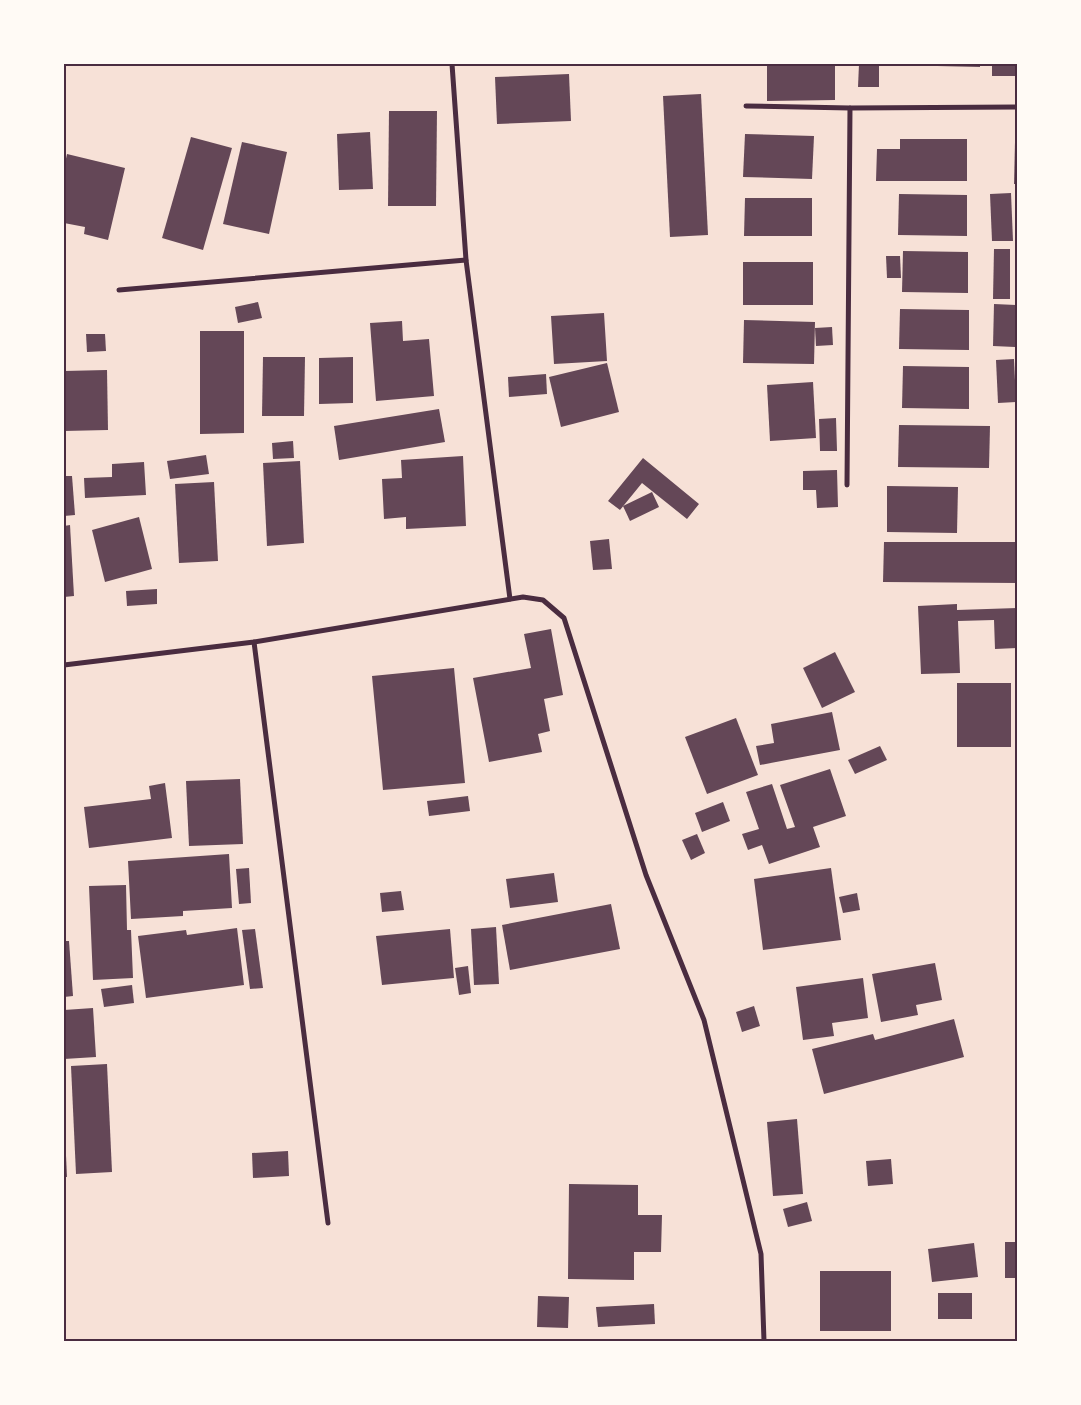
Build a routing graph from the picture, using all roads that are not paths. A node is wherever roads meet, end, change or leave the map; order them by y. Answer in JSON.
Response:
{"nodes":[{"id":1,"x":452,"y":64,"type":"edge"},
{"id":2,"x":746,"y":106,"type":"dead end"},
{"id":3,"x":1017,"y":107,"type":"edge"},
{"id":4,"x":850,"y":108,"type":"junction"},
{"id":5,"x":466,"y":260,"type":"junction"},
{"id":6,"x":119,"y":290,"type":"dead end"},
{"id":7,"x":847,"y":485,"type":"dead end"},
{"id":8,"x":510,"y":599,"type":"junction"},
{"id":9,"x":254,"y":642,"type":"junction"},
{"id":10,"x":64,"y":665,"type":"edge"},
{"id":11,"x":328,"y":1223,"type":"dead end"},
{"id":12,"x":764,"y":1341,"type":"edge"}],
"edges":[{"from":1,"to":5,"type":"street"},
{"from":2,"to":4,"type":"street"},
{"from":3,"to":4,"type":"street"},
{"from":4,"to":7,"type":"street"},
{"from":5,"to":6,"type":"street"},
{"from":5,"to":8,"type":"street"},
{"from":8,"to":9,"type":"street"},
{"from":8,"to":12,"type":"street"},
{"from":9,"to":10,"type":"street"},
{"from":9,"to":11,"type":"street"}]}
